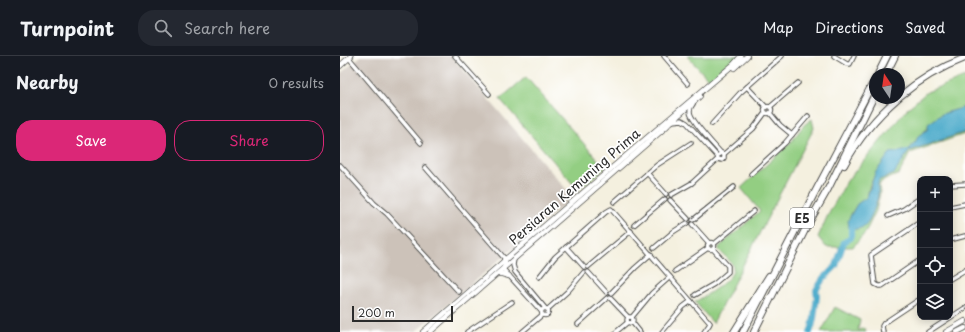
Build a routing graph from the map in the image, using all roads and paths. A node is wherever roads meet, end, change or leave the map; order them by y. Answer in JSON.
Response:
{"nodes":[{"id":1,"x":455,"y":56,"type":"edge"},
{"id":2,"x":664,"y":56,"type":"edge"},
{"id":3,"x":742,"y":56,"type":"edge"},
{"id":4,"x":747,"y":56,"type":"edge"},
{"id":5,"x":782,"y":56,"type":"edge"},
{"id":6,"x":834,"y":56,"type":"edge"},
{"id":7,"x":854,"y":56,"type":"edge"},
{"id":8,"x":887,"y":56,"type":"edge"},
{"id":9,"x":895,"y":56,"type":"edge"},
{"id":10,"x":350,"y":57,"type":"edge"},
{"id":11,"x":965,"y":58,"type":"edge"},
{"id":12,"x":340,"y":66,"type":"edge"},
{"id":13,"x":881,"y":68,"type":"edge"},
{"id":14,"x":889,"y":68,"type":"edge"},
{"id":15,"x":798,"y":83,"type":"dead end"},
{"id":16,"x":688,"y":84,"type":"dead end"},
{"id":17,"x":747,"y":86,"type":"junction"},
{"id":18,"x":869,"y":90,"type":"edge"},
{"id":19,"x":905,"y":92,"type":"edge"},
{"id":20,"x":489,"y":94,"type":"dead end"},
{"id":21,"x":695,"y":100,"type":"junction"},
{"id":22,"x":870,"y":104,"type":"edge"},
{"id":23,"x":892,"y":104,"type":"edge"},
{"id":24,"x":768,"y":107,"type":"junction"},
{"id":25,"x":765,"y":113,"type":"junction"},
{"id":26,"x":770,"y":113,"type":"junction"},
{"id":27,"x":808,"y":116,"type":"dead end"},
{"id":28,"x":672,"y":121,"type":"junction"},
{"id":29,"x":712,"y":124,"type":"dead end"},
{"id":30,"x":699,"y":127,"type":"junction"},
{"id":31,"x":695,"y":131,"type":"junction"},
{"id":32,"x":792,"y":135,"type":"junction"},
{"id":33,"x":421,"y":143,"type":"dead end"},
{"id":34,"x":691,"y":143,"type":"dead end"},
{"id":35,"x":720,"y":156,"type":"junction"},
{"id":36,"x":340,"y":165,"type":"edge"},
{"id":37,"x":424,"y":167,"type":"dead end"},
{"id":38,"x":647,"y":173,"type":"junction"},
{"id":39,"x":751,"y":174,"type":"dead end"},
{"id":40,"x":965,"y":184,"type":"edge"},
{"id":41,"x":953,"y":185,"type":"edge"},
{"id":42,"x":734,"y":187,"type":"dead end"},
{"id":43,"x":828,"y":189,"type":"junction"},
{"id":44,"x":666,"y":194,"type":"junction"},
{"id":45,"x":671,"y":195,"type":"junction"},
{"id":46,"x":665,"y":199,"type":"junction"},
{"id":47,"x":670,"y":200,"type":"junction"},
{"id":48,"x":917,"y":200,"type":"edge"},
{"id":49,"x":614,"y":202,"type":"dead end"},
{"id":50,"x":965,"y":204,"type":"edge"},
{"id":51,"x":953,"y":206,"type":"edge"},
{"id":52,"x":754,"y":211,"type":"dead end"},
{"id":53,"x":888,"y":216,"type":"dead end"},
{"id":54,"x":687,"y":221,"type":"junction"},
{"id":55,"x":692,"y":222,"type":"junction"},
{"id":56,"x":917,"y":224,"type":"edge"},
{"id":57,"x":634,"y":225,"type":"dead end"},
{"id":58,"x":631,"y":231,"type":"junction"},
{"id":59,"x":965,"y":236,"type":"edge"},
{"id":60,"x":953,"y":239,"type":"edge"},
{"id":61,"x":709,"y":243,"type":"junction"},
{"id":62,"x":790,"y":243,"type":"junction"},
{"id":63,"x":714,"y":244,"type":"junction"},
{"id":64,"x":566,"y":247,"type":"junction"},
{"id":65,"x":654,"y":248,"type":"dead end"},
{"id":66,"x":708,"y":248,"type":"junction"},
{"id":67,"x":713,"y":249,"type":"junction"},
{"id":68,"x":651,"y":254,"type":"junction"},
{"id":69,"x":518,"y":256,"type":"junction"},
{"id":70,"x":506,"y":259,"type":"junction"},
{"id":71,"x":917,"y":262,"type":"edge"},
{"id":72,"x":586,"y":267,"type":"junction"},
{"id":73,"x":503,"y":269,"type":"junction"},
{"id":74,"x":965,"y":270,"type":"edge"},
{"id":75,"x":674,"y":271,"type":"dead end"},
{"id":76,"x":586,"y":272,"type":"junction"},
{"id":77,"x":509,"y":276,"type":"junction"},
{"id":78,"x":494,"y":277,"type":"junction"},
{"id":79,"x":539,"y":277,"type":"dead end"},
{"id":80,"x":670,"y":277,"type":"junction"},
{"id":81,"x":953,"y":277,"type":"edge"},
{"id":82,"x":459,"y":292,"type":"dead end"},
{"id":83,"x":609,"y":293,"type":"junction"},
{"id":84,"x":695,"y":295,"type":"dead end"},
{"id":85,"x":609,"y":298,"type":"junction"},
{"id":86,"x":691,"y":300,"type":"junction"},
{"id":87,"x":917,"y":301,"type":"edge"},
{"id":88,"x":512,"y":302,"type":"dead end"},
{"id":89,"x":965,"y":308,"type":"edge"},
{"id":90,"x":546,"y":309,"type":"junction"},
{"id":91,"x":542,"y":313,"type":"junction"},
{"id":92,"x":630,"y":320,"type":"junction"},
{"id":93,"x":965,"y":322,"type":"edge"},
{"id":94,"x":578,"y":324,"type":"dead end"},
{"id":95,"x":965,"y":328,"type":"edge"},
{"id":96,"x":473,"y":330,"type":"edge"},
{"id":97,"x":423,"y":332,"type":"edge"},
{"id":98,"x":430,"y":332,"type":"edge"},
{"id":99,"x":467,"y":332,"type":"edge"},
{"id":100,"x":522,"y":332,"type":"edge"},
{"id":101,"x":616,"y":332,"type":"edge"},
{"id":102,"x":640,"y":332,"type":"edge"},
{"id":103,"x":662,"y":332,"type":"edge"},
{"id":104,"x":704,"y":332,"type":"edge"},
{"id":105,"x":734,"y":332,"type":"edge"},
{"id":106,"x":743,"y":332,"type":"edge"},
{"id":107,"x":754,"y":332,"type":"edge"},
{"id":108,"x":883,"y":332,"type":"edge"},
{"id":109,"x":928,"y":332,"type":"edge"},
{"id":110,"x":946,"y":332,"type":"edge"},
{"id":111,"x":957,"y":332,"type":"edge"}],
"edges":[{"from":1,"to":20,"type":"street"},
{"from":2,"to":16,"type":"street"},
{"from":3,"to":70,"type":"street","name":"Persiaran Kemuning Prima"},
{"from":4,"to":21,"type":"street","name":"Persiaran Kemuning Prima"},
{"from":5,"to":17,"type":"street"},
{"from":6,"to":7,"type":"street"},
{"from":8,"to":13,"type":"highway"},
{"from":9,"to":14,"type":"highway"},
{"from":10,"to":12,"type":"street"},
{"from":10,"to":33,"type":"street"},
{"from":11,"to":19,"type":"highway"},
{"from":15,"to":24,"type":"street"},
{"from":17,"to":24,"type":"street"},
{"from":17,"to":29,"type":"street"},
{"from":18,"to":62,"type":"highway","number":"E5"},
{"from":21,"to":28,"type":"street","name":"Persiaran Kemuning Prima"},
{"from":21,"to":30,"type":"street"},
{"from":22,"to":43,"type":"highway","number":"E5"},
{"from":23,"to":43,"type":"highway"},
{"from":24,"to":25,"type":"street"},
{"from":24,"to":26,"type":"street"},
{"from":25,"to":26,"type":"street"},
{"from":25,"to":35,"type":"street"},
{"from":26,"to":32,"type":"street"},
{"from":27,"to":32,"type":"street"},
{"from":28,"to":31,"type":"street"},
{"from":28,"to":69,"type":"street","name":"Persiaran Kemuning Prima"},
{"from":30,"to":31,"type":"street"},
{"from":30,"to":35,"type":"street"},
{"from":31,"to":35,"type":"street"},
{"from":32,"to":39,"type":"street"},
{"from":34,"to":38,"type":"street"},
{"from":35,"to":45,"type":"street"},
{"from":36,"to":82,"type":"street"},
{"from":37,"to":70,"type":"street"},
{"from":38,"to":44,"type":"street"},
{"from":38,"to":49,"type":"street"},
{"from":40,"to":41,"type":"street"},
{"from":42,"to":55,"type":"street"},
{"from":43,"to":107,"type":"highway","number":"E5"},
{"from":44,"to":45,"type":"street"},
{"from":44,"to":46,"type":"street"},
{"from":45,"to":47,"type":"street"},
{"from":46,"to":47,"type":"street"},
{"from":46,"to":57,"type":"street"},
{"from":47,"to":54,"type":"street"},
{"from":48,"to":53,"type":"street"},
{"from":50,"to":51,"type":"street"},
{"from":52,"to":63,"type":"street"},
{"from":54,"to":55,"type":"street"},
{"from":54,"to":55,"type":"street"},
{"from":54,"to":65,"type":"street"},
{"from":55,"to":61,"type":"street"},
{"from":56,"to":71,"type":"street"},
{"from":58,"to":64,"type":"street"},
{"from":58,"to":68,"type":"street"},
{"from":58,"to":72,"type":"street"},
{"from":59,"to":60,"type":"street"},
{"from":61,"to":63,"type":"street"},
{"from":61,"to":66,"type":"street"},
{"from":62,"to":105,"type":"highway"},
{"from":62,"to":106,"type":"highway","number":"E5"},
{"from":63,"to":67,"type":"street"},
{"from":64,"to":72,"type":"street"},
{"from":64,"to":79,"type":"street"},
{"from":66,"to":67,"type":"street"},
{"from":66,"to":75,"type":"street"},
{"from":67,"to":84,"type":"street"},
{"from":68,"to":80,"type":"street"},
{"from":68,"to":83,"type":"street"},
{"from":69,"to":73,"type":"street","name":"Persiaran Kemuning Prima"},
{"from":69,"to":90,"type":"street"},
{"from":70,"to":73,"type":"street"},
{"from":70,"to":97,"type":"street","name":"Persiaran Kemuning Prima"},
{"from":72,"to":76,"type":"street"},
{"from":73,"to":77,"type":"street"},
{"from":73,"to":78,"type":"street","name":"Persiaran Kemuning Prima"},
{"from":74,"to":81,"type":"street"},
{"from":76,"to":83,"type":"street"},
{"from":76,"to":90,"type":"street"},
{"from":77,"to":78,"type":"street"},
{"from":77,"to":91,"type":"street"},
{"from":78,"to":98,"type":"street","name":"Persiaran Kemuning Prima"},
{"from":80,"to":86,"type":"street"},
{"from":80,"to":92,"type":"street"},
{"from":83,"to":85,"type":"street"},
{"from":85,"to":92,"type":"street"},
{"from":85,"to":94,"type":"street"},
{"from":86,"to":103,"type":"street"},
{"from":86,"to":104,"type":"street"},
{"from":87,"to":108,"type":"street"},
{"from":88,"to":96,"type":"street"},
{"from":89,"to":109,"type":"street"},
{"from":90,"to":91,"type":"street"},
{"from":90,"to":91,"type":"street"},
{"from":91,"to":100,"type":"street"},
{"from":92,"to":101,"type":"street"},
{"from":92,"to":102,"type":"street"},
{"from":93,"to":110,"type":"street"},
{"from":95,"to":111,"type":"street"},
{"from":96,"to":99,"type":"street"}]}
